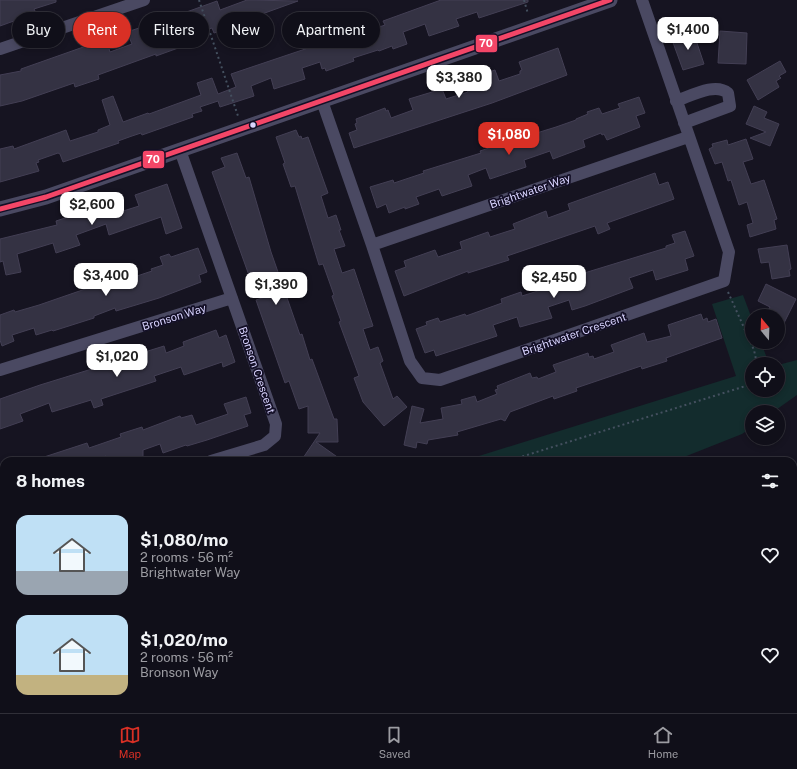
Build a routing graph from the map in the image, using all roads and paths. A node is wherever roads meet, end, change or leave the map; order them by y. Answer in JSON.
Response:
{"nodes":[{"id":1,"x":144,"y":0,"type":"edge"},
{"id":2,"x":199,"y":0,"type":"edge"},
{"id":3,"x":524,"y":0,"type":"edge"},
{"id":4,"x":610,"y":0,"type":"edge"},
{"id":5,"x":642,"y":0,"type":"edge"},
{"id":6,"x":529,"y":16,"type":"dead end"},
{"id":7,"x":0,"y":49,"type":"edge"},
{"id":8,"x":322,"y":101,"type":"junction"},
{"id":9,"x":676,"y":101,"type":"junction"},
{"id":10,"x":238,"y":116,"type":"dead end"},
{"id":11,"x":684,"y":123,"type":"junction"},
{"id":12,"x":688,"y":137,"type":"junction"},
{"id":13,"x":180,"y":150,"type":"junction"},
{"id":14,"x":0,"y":209,"type":"edge"},
{"id":15,"x":372,"y":245,"type":"junction"},
{"id":16,"x":232,"y":298,"type":"junction"},
{"id":17,"x":730,"y":298,"type":"dead end"},
{"id":18,"x":756,"y":357,"type":"edge"},
{"id":19,"x":0,"y":370,"type":"edge"},
{"id":20,"x":745,"y":386,"type":"edge"},
{"id":21,"x":225,"y":457,"type":"edge"},
{"id":22,"x":521,"y":457,"type":"edge"}],
"edges":[{"from":1,"to":7,"type":"street"},
{"from":2,"to":10,"type":"path"},
{"from":3,"to":6,"type":"path"},
{"from":4,"to":8,"type":"street"},
{"from":5,"to":9,"type":"street","name":"Brightwater Crescent"},
{"from":8,"to":13,"type":"street"},
{"from":8,"to":15,"type":"street","name":"Brightwater Crescent"},
{"from":9,"to":11,"type":"street","name":"Brightwater Crescent"},
{"from":9,"to":11,"type":"street"},
{"from":11,"to":12,"type":"street","name":"Brightwater Crescent"},
{"from":12,"to":15,"type":"street","name":"Brightwater Way"},
{"from":12,"to":15,"type":"street","name":"Brightwater Crescent"},
{"from":13,"to":14,"type":"street"},
{"from":13,"to":16,"type":"street","name":"Bronson Crescent"},
{"from":16,"to":19,"type":"street","name":"Bronson Way"},
{"from":16,"to":21,"type":"street","name":"Bronson Crescent"},
{"from":17,"to":18,"type":"path"},
{"from":20,"to":22,"type":"path"}]}
